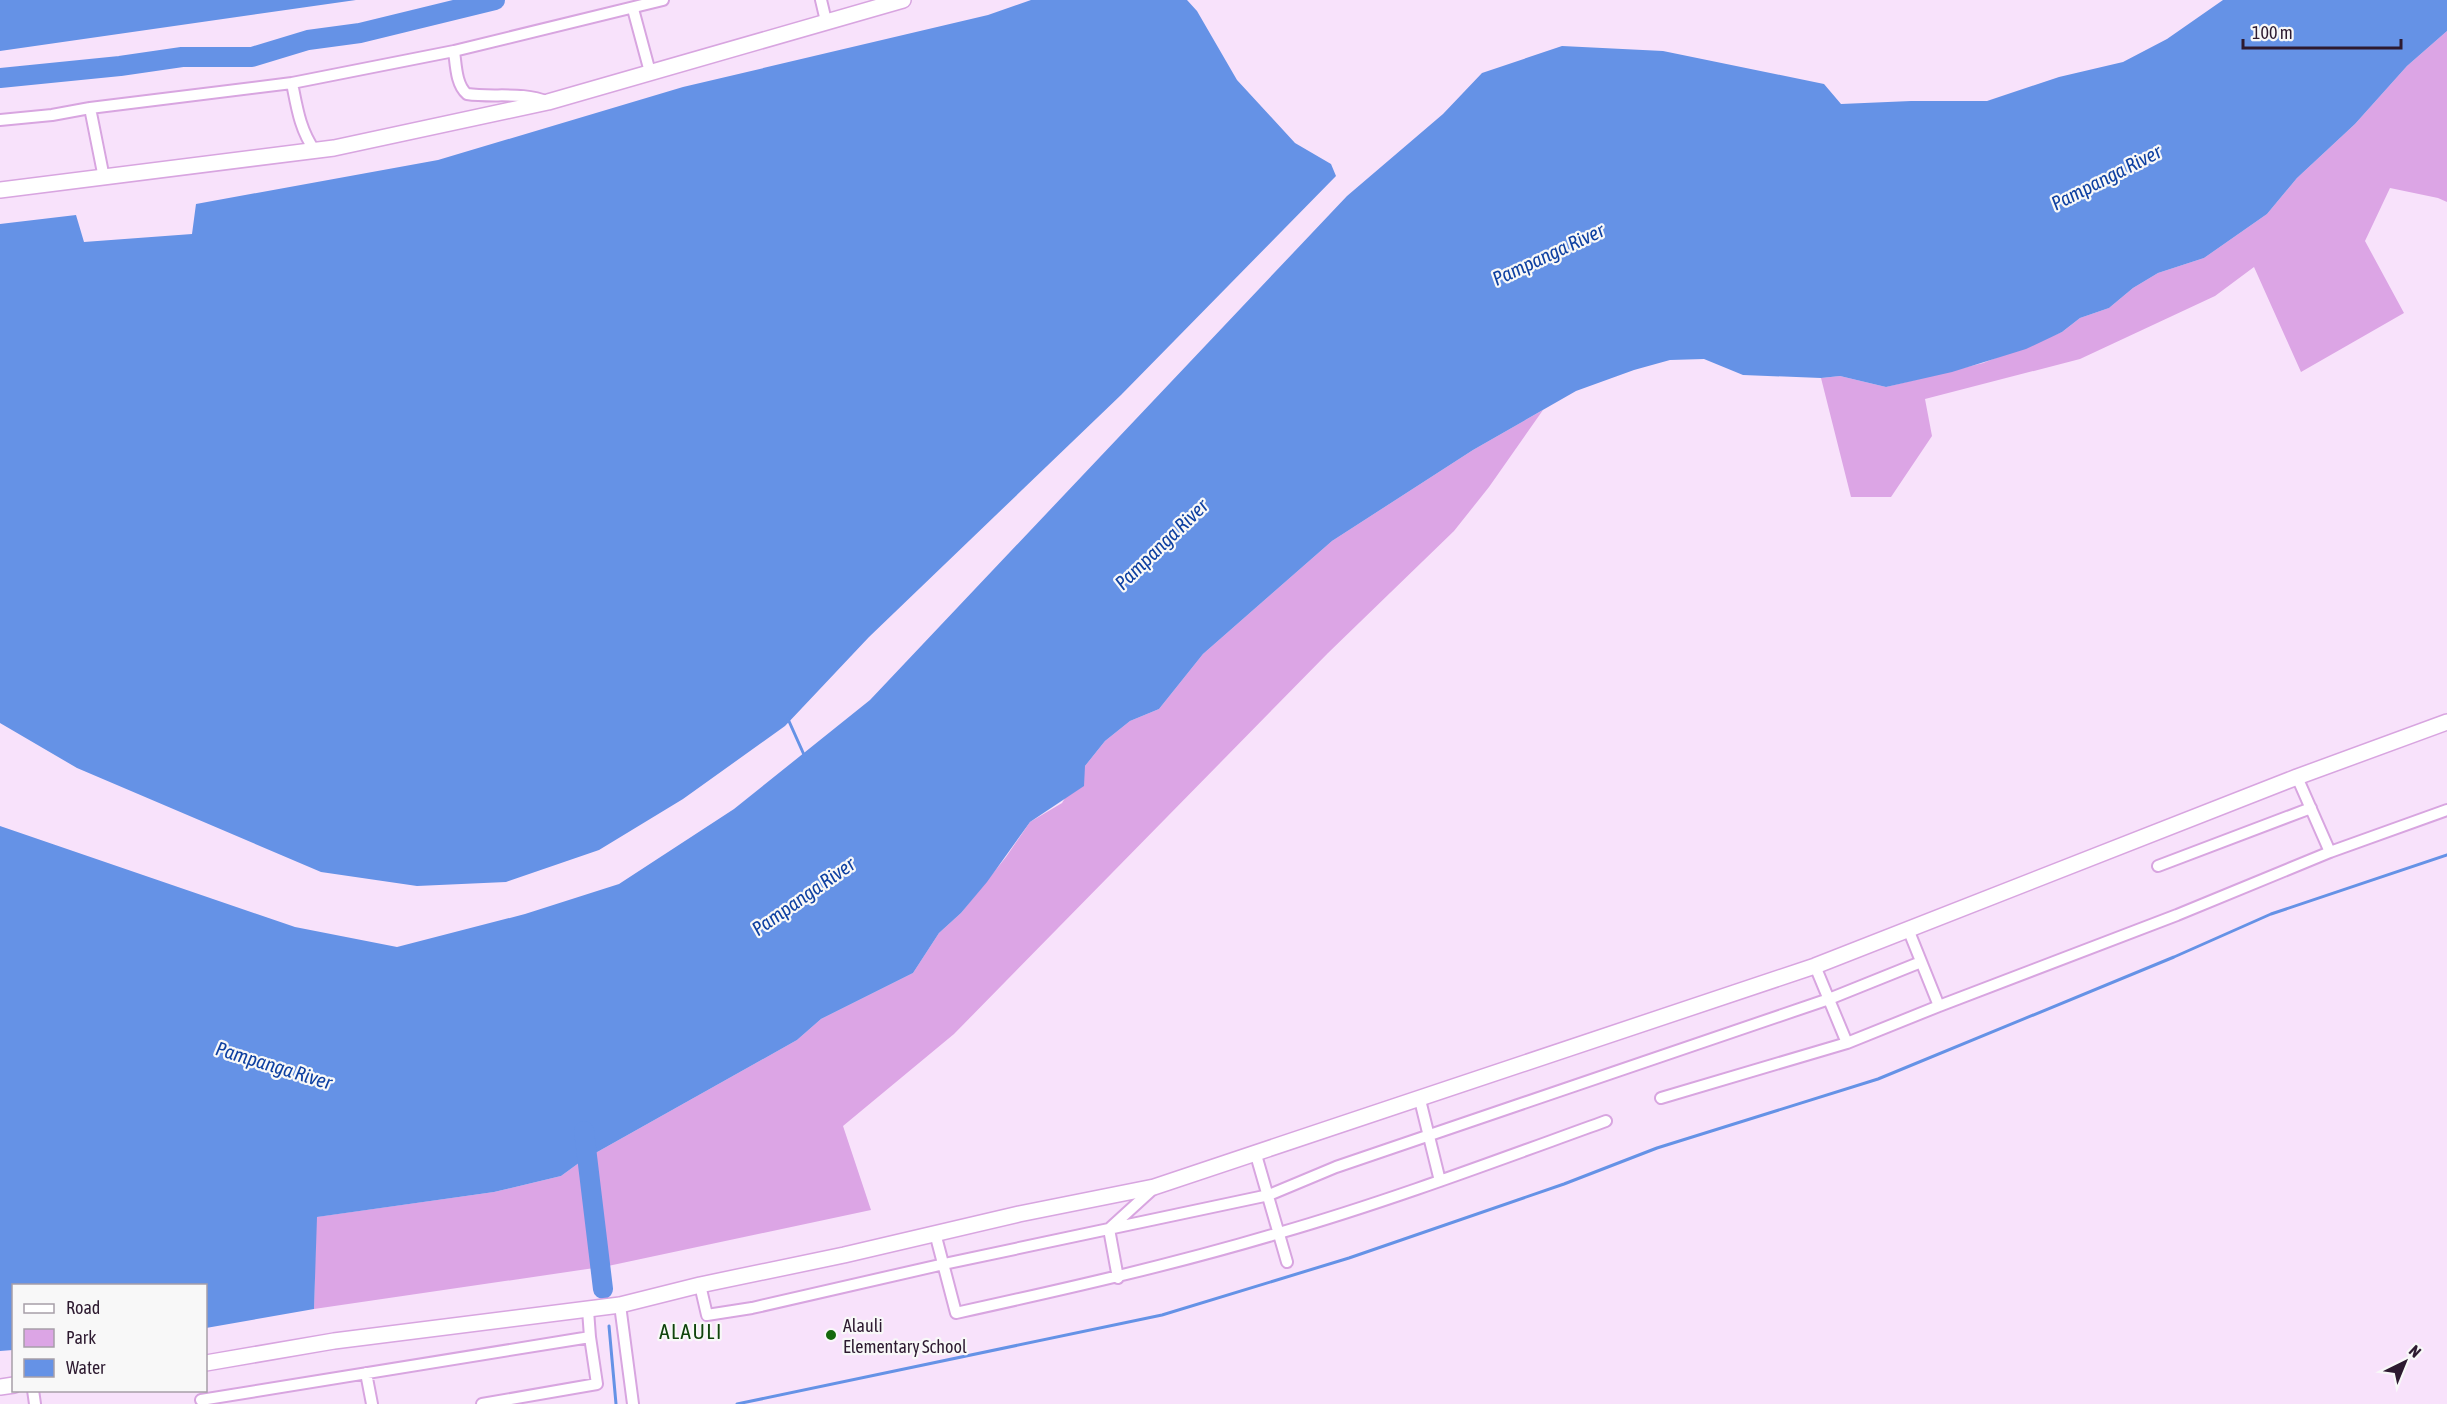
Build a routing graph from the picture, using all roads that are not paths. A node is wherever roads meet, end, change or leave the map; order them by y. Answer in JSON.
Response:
{"nodes":[{"id":1,"x":663,"y":0,"type":"edge"},
{"id":2,"x":821,"y":0,"type":"edge"},
{"id":3,"x":903,"y":0,"type":"edge"},
{"id":4,"x":633,"y":9,"type":"junction"},
{"id":5,"x":826,"y":21,"type":"junction"},
{"id":6,"x":454,"y":51,"type":"junction"},
{"id":7,"x":650,"y":72,"type":"junction"},
{"id":8,"x":292,"y":83,"type":"junction"},
{"id":9,"x":548,"y":102,"type":"junction"},
{"id":10,"x":90,"y":108,"type":"junction"},
{"id":11,"x":0,"y":120,"type":"edge"},
{"id":12,"x":315,"y":151,"type":"junction"},
{"id":13,"x":104,"y":178,"type":"junction"},
{"id":14,"x":0,"y":190,"type":"edge"},
{"id":15,"x":2447,"y":722,"type":"edge"},
{"id":16,"x":2297,"y":777,"type":"junction"},
{"id":17,"x":2311,"y":808,"type":"junction"},
{"id":18,"x":2447,"y":810,"type":"edge"},
{"id":19,"x":2330,"y":852,"type":"junction"},
{"id":20,"x":2158,"y":866,"type":"dead end"},
{"id":21,"x":1908,"y":929,"type":"junction"},
{"id":22,"x":1921,"y":962,"type":"junction"},
{"id":23,"x":1815,"y":966,"type":"junction"},
{"id":24,"x":1828,"y":999,"type":"junction"},
{"id":25,"x":1939,"y":1006,"type":"junction"},
{"id":26,"x":1846,"y":1044,"type":"junction"},
{"id":27,"x":1661,"y":1098,"type":"dead end"},
{"id":28,"x":1420,"y":1100,"type":"junction"},
{"id":29,"x":1606,"y":1121,"type":"dead end"},
{"id":30,"x":1429,"y":1135,"type":"junction"},
{"id":31,"x":1256,"y":1155,"type":"junction"},
{"id":32,"x":1440,"y":1181,"type":"junction"},
{"id":33,"x":1154,"y":1187,"type":"junction"},
{"id":34,"x":1269,"y":1195,"type":"junction"},
{"id":35,"x":1109,"y":1229,"type":"junction"},
{"id":36,"x":935,"y":1233,"type":"junction"},
{"id":37,"x":1280,"y":1233,"type":"junction"},
{"id":38,"x":1287,"y":1262,"type":"dead end"},
{"id":39,"x":944,"y":1264,"type":"junction"},
{"id":40,"x":1118,"y":1278,"type":"junction"},
{"id":41,"x":700,"y":1285,"type":"junction"},
{"id":42,"x":620,"y":1305,"type":"junction"},
{"id":43,"x":588,"y":1310,"type":"junction"},
{"id":44,"x":590,"y":1337,"type":"junction"},
{"id":45,"x":207,"y":1363,"type":"edge"},
{"id":46,"x":366,"y":1373,"type":"junction"},
{"id":47,"x":201,"y":1398,"type":"edge"},
{"id":48,"x":372,"y":1404,"type":"edge"},
{"id":49,"x":482,"y":1404,"type":"edge"},
{"id":50,"x":633,"y":1404,"type":"edge"}],
"edges":[{"from":1,"to":4,"type":"street"},
{"from":2,"to":5,"type":"street"},
{"from":3,"to":5,"type":"street"},
{"from":4,"to":6,"type":"street"},
{"from":4,"to":7,"type":"street"},
{"from":5,"to":7,"type":"street"},
{"from":6,"to":8,"type":"street"},
{"from":6,"to":9,"type":"street"},
{"from":7,"to":9,"type":"street"},
{"from":8,"to":10,"type":"street"},
{"from":8,"to":12,"type":"street"},
{"from":9,"to":12,"type":"street"},
{"from":10,"to":11,"type":"street"},
{"from":10,"to":13,"type":"street"},
{"from":12,"to":13,"type":"street"},
{"from":13,"to":14,"type":"street"},
{"from":15,"to":16,"type":"street"},
{"from":16,"to":17,"type":"street"},
{"from":16,"to":21,"type":"street"},
{"from":17,"to":19,"type":"street"},
{"from":17,"to":20,"type":"street"},
{"from":18,"to":19,"type":"street"},
{"from":19,"to":25,"type":"street"},
{"from":21,"to":22,"type":"street"},
{"from":21,"to":23,"type":"street"},
{"from":22,"to":24,"type":"street"},
{"from":22,"to":25,"type":"street"},
{"from":23,"to":24,"type":"street"},
{"from":23,"to":28,"type":"street"},
{"from":24,"to":26,"type":"street"},
{"from":24,"to":30,"type":"street"},
{"from":25,"to":26,"type":"street"},
{"from":26,"to":27,"type":"street"},
{"from":28,"to":30,"type":"street"},
{"from":28,"to":31,"type":"street"},
{"from":29,"to":32,"type":"street"},
{"from":30,"to":32,"type":"street"},
{"from":30,"to":34,"type":"street"},
{"from":31,"to":33,"type":"street"},
{"from":31,"to":34,"type":"street"},
{"from":32,"to":37,"type":"street"},
{"from":33,"to":35,"type":"street"},
{"from":33,"to":36,"type":"street"},
{"from":34,"to":35,"type":"street"},
{"from":34,"to":37,"type":"street"},
{"from":35,"to":39,"type":"street"},
{"from":35,"to":40,"type":"street"},
{"from":36,"to":39,"type":"street"},
{"from":36,"to":41,"type":"street"},
{"from":37,"to":38,"type":"street"},
{"from":37,"to":40,"type":"street"},
{"from":39,"to":40,"type":"street"},
{"from":39,"to":41,"type":"street"},
{"from":41,"to":42,"type":"street"},
{"from":42,"to":43,"type":"street"},
{"from":42,"to":50,"type":"street"},
{"from":43,"to":44,"type":"street"},
{"from":43,"to":45,"type":"street"},
{"from":44,"to":46,"type":"street"},
{"from":44,"to":49,"type":"street"},
{"from":46,"to":47,"type":"street"},
{"from":46,"to":48,"type":"street"}]}
